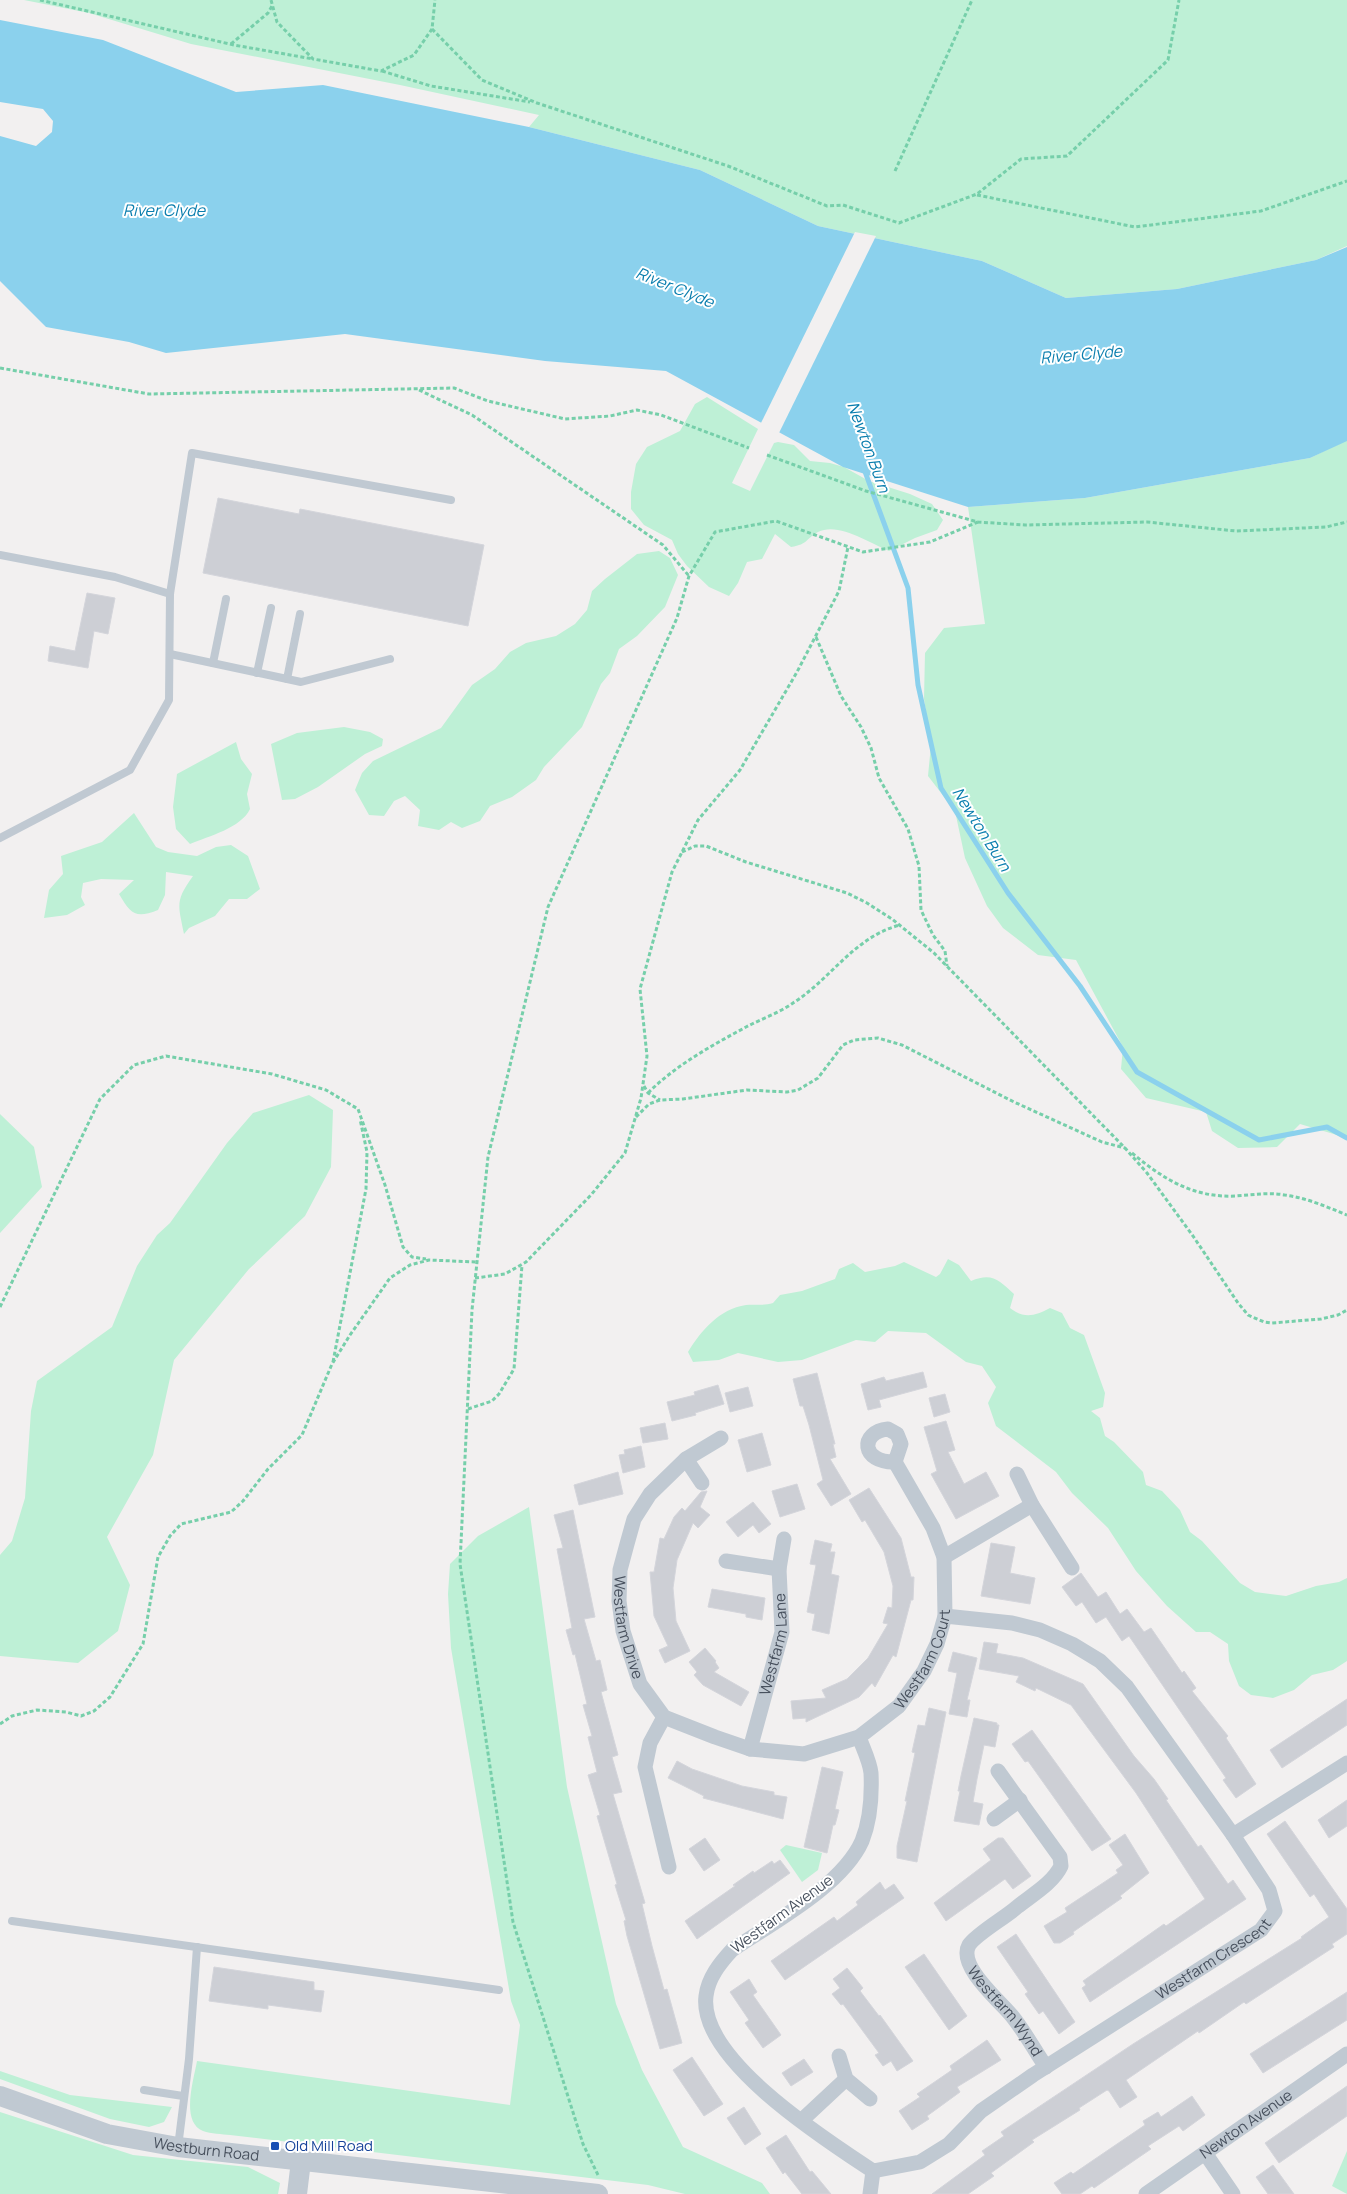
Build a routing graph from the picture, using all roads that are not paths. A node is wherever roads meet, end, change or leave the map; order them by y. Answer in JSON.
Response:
{"nodes":[{"id":1,"x":451,"y":500,"type":"dead end"},
{"id":2,"x":0,"y":555,"type":"edge"},
{"id":3,"x":170,"y":594,"type":"junction"},
{"id":4,"x":226,"y":599,"type":"dead end"},
{"id":5,"x":271,"y":608,"type":"dead end"},
{"id":6,"x":300,"y":614,"type":"dead end"},
{"id":7,"x":170,"y":654,"type":"junction"},
{"id":8,"x":390,"y":659,"type":"dead end"},
{"id":9,"x":213,"y":663,"type":"junction"},
{"id":10,"x":257,"y":673,"type":"junction"},
{"id":11,"x":287,"y":679,"type":"junction"},
{"id":12,"x":0,"y":838,"type":"edge"},
{"id":13,"x":720,"y":1438,"type":"dead end"},
{"id":14,"x":686,"y":1459,"type":"junction"},
{"id":15,"x":895,"y":1462,"type":"dead end"},
{"id":16,"x":1017,"y":1474,"type":"dead end"},
{"id":17,"x":702,"y":1483,"type":"dead end"},
{"id":18,"x":1032,"y":1505,"type":"junction"},
{"id":19,"x":784,"y":1539,"type":"dead end"},
{"id":20,"x":944,"y":1557,"type":"junction"},
{"id":21,"x":726,"y":1561,"type":"dead end"},
{"id":22,"x":1072,"y":1568,"type":"dead end"},
{"id":23,"x":779,"y":1569,"type":"junction"},
{"id":24,"x":946,"y":1616,"type":"junction"},
{"id":25,"x":664,"y":1717,"type":"junction"},
{"id":26,"x":859,"y":1737,"type":"junction"},
{"id":27,"x":750,"y":1749,"type":"junction"},
{"id":28,"x":1347,"y":1763,"type":"edge"},
{"id":29,"x":998,"y":1771,"type":"dead end"},
{"id":30,"x":1020,"y":1800,"type":"junction"},
{"id":31,"x":994,"y":1819,"type":"dead end"},
{"id":32,"x":1233,"y":1835,"type":"junction"},
{"id":33,"x":669,"y":1868,"type":"dead end"},
{"id":34,"x":12,"y":1921,"type":"dead end"},
{"id":35,"x":197,"y":1947,"type":"junction"},
{"id":36,"x":499,"y":1990,"type":"dead end"},
{"id":37,"x":1347,"y":2054,"type":"edge"},
{"id":38,"x":839,"y":2056,"type":"dead end"},
{"id":39,"x":1046,"y":2067,"type":"junction"},
{"id":40,"x":846,"y":2079,"type":"junction"},
{"id":41,"x":144,"y":2090,"type":"dead end"},
{"id":42,"x":0,"y":2096,"type":"edge"},
{"id":43,"x":182,"y":2096,"type":"junction"},
{"id":44,"x":870,"y":2099,"type":"dead end"},
{"id":45,"x":802,"y":2120,"type":"junction"},
{"id":46,"x":178,"y":2147,"type":"junction"},
{"id":47,"x":1205,"y":2153,"type":"junction"},
{"id":48,"x":301,"y":2161,"type":"junction"},
{"id":49,"x":873,"y":2171,"type":"junction"},
{"id":50,"x":598,"y":2186,"type":"edge"},
{"id":51,"x":297,"y":2194,"type":"edge"},
{"id":52,"x":870,"y":2194,"type":"edge"},
{"id":53,"x":1146,"y":2194,"type":"edge"},
{"id":54,"x":1233,"y":2194,"type":"edge"}],
"edges":[{"from":1,"to":3,"type":"lane"},
{"from":2,"to":3,"type":"lane"},
{"from":3,"to":7,"type":"lane"},
{"from":4,"to":9,"type":"lane"},
{"from":5,"to":10,"type":"lane"},
{"from":6,"to":11,"type":"lane"},
{"from":7,"to":9,"type":"lane"},
{"from":7,"to":12,"type":"lane"},
{"from":8,"to":11,"type":"lane"},
{"from":9,"to":10,"type":"lane"},
{"from":10,"to":11,"type":"lane"},
{"from":13,"to":14,"type":"street","name":"Westfarm Drive"},
{"from":14,"to":17,"type":"street"},
{"from":14,"to":25,"type":"street","name":"Westfarm Drive"},
{"from":15,"to":20,"type":"street","name":"Westfarm Court"},
{"from":16,"to":18,"type":"street"},
{"from":18,"to":20,"type":"street"},
{"from":18,"to":22,"type":"street"},
{"from":19,"to":23,"type":"street","name":"Westfarm Lane"},
{"from":20,"to":24,"type":"street","name":"Westfarm Court"},
{"from":21,"to":23,"type":"street"},
{"from":23,"to":27,"type":"street","name":"Westfarm Lane"},
{"from":24,"to":26,"type":"street","name":"Westfarm Court"},
{"from":24,"to":32,"type":"street","name":"Westfarm Crescent"},
{"from":25,"to":27,"type":"street"},
{"from":25,"to":33,"type":"street"},
{"from":26,"to":27,"type":"street","name":"Westfarm Court"},
{"from":26,"to":45,"type":"street","name":"Westfarm Avenue"},
{"from":28,"to":32,"type":"street"},
{"from":29,"to":30,"type":"street","name":"Westfarm Wynd"},
{"from":30,"to":31,"type":"street"},
{"from":30,"to":39,"type":"street","name":"Westfarm Wynd"},
{"from":32,"to":39,"type":"street","name":"Westfarm Crescent"},
{"from":34,"to":35,"type":"lane"},
{"from":35,"to":36,"type":"lane"},
{"from":35,"to":43,"type":"lane"},
{"from":37,"to":47,"type":"street","name":"Newton Avenue"},
{"from":38,"to":40,"type":"street"},
{"from":39,"to":49,"type":"street","name":"Westfarm Crescent"},
{"from":40,"to":44,"type":"street"},
{"from":40,"to":45,"type":"street"},
{"from":41,"to":43,"type":"lane"},
{"from":42,"to":46,"type":"street","name":"Westburn Road"},
{"from":43,"to":46,"type":"lane"},
{"from":45,"to":49,"type":"street","name":"Westfarm Avenue"},
{"from":46,"to":48,"type":"street","name":"Westburn Road"},
{"from":47,"to":53,"type":"street","name":"Newton Avenue"},
{"from":47,"to":54,"type":"street"},
{"from":48,"to":50,"type":"street","name":"Westburn Road"},
{"from":48,"to":51,"type":"street"},
{"from":49,"to":52,"type":"street"}]}
